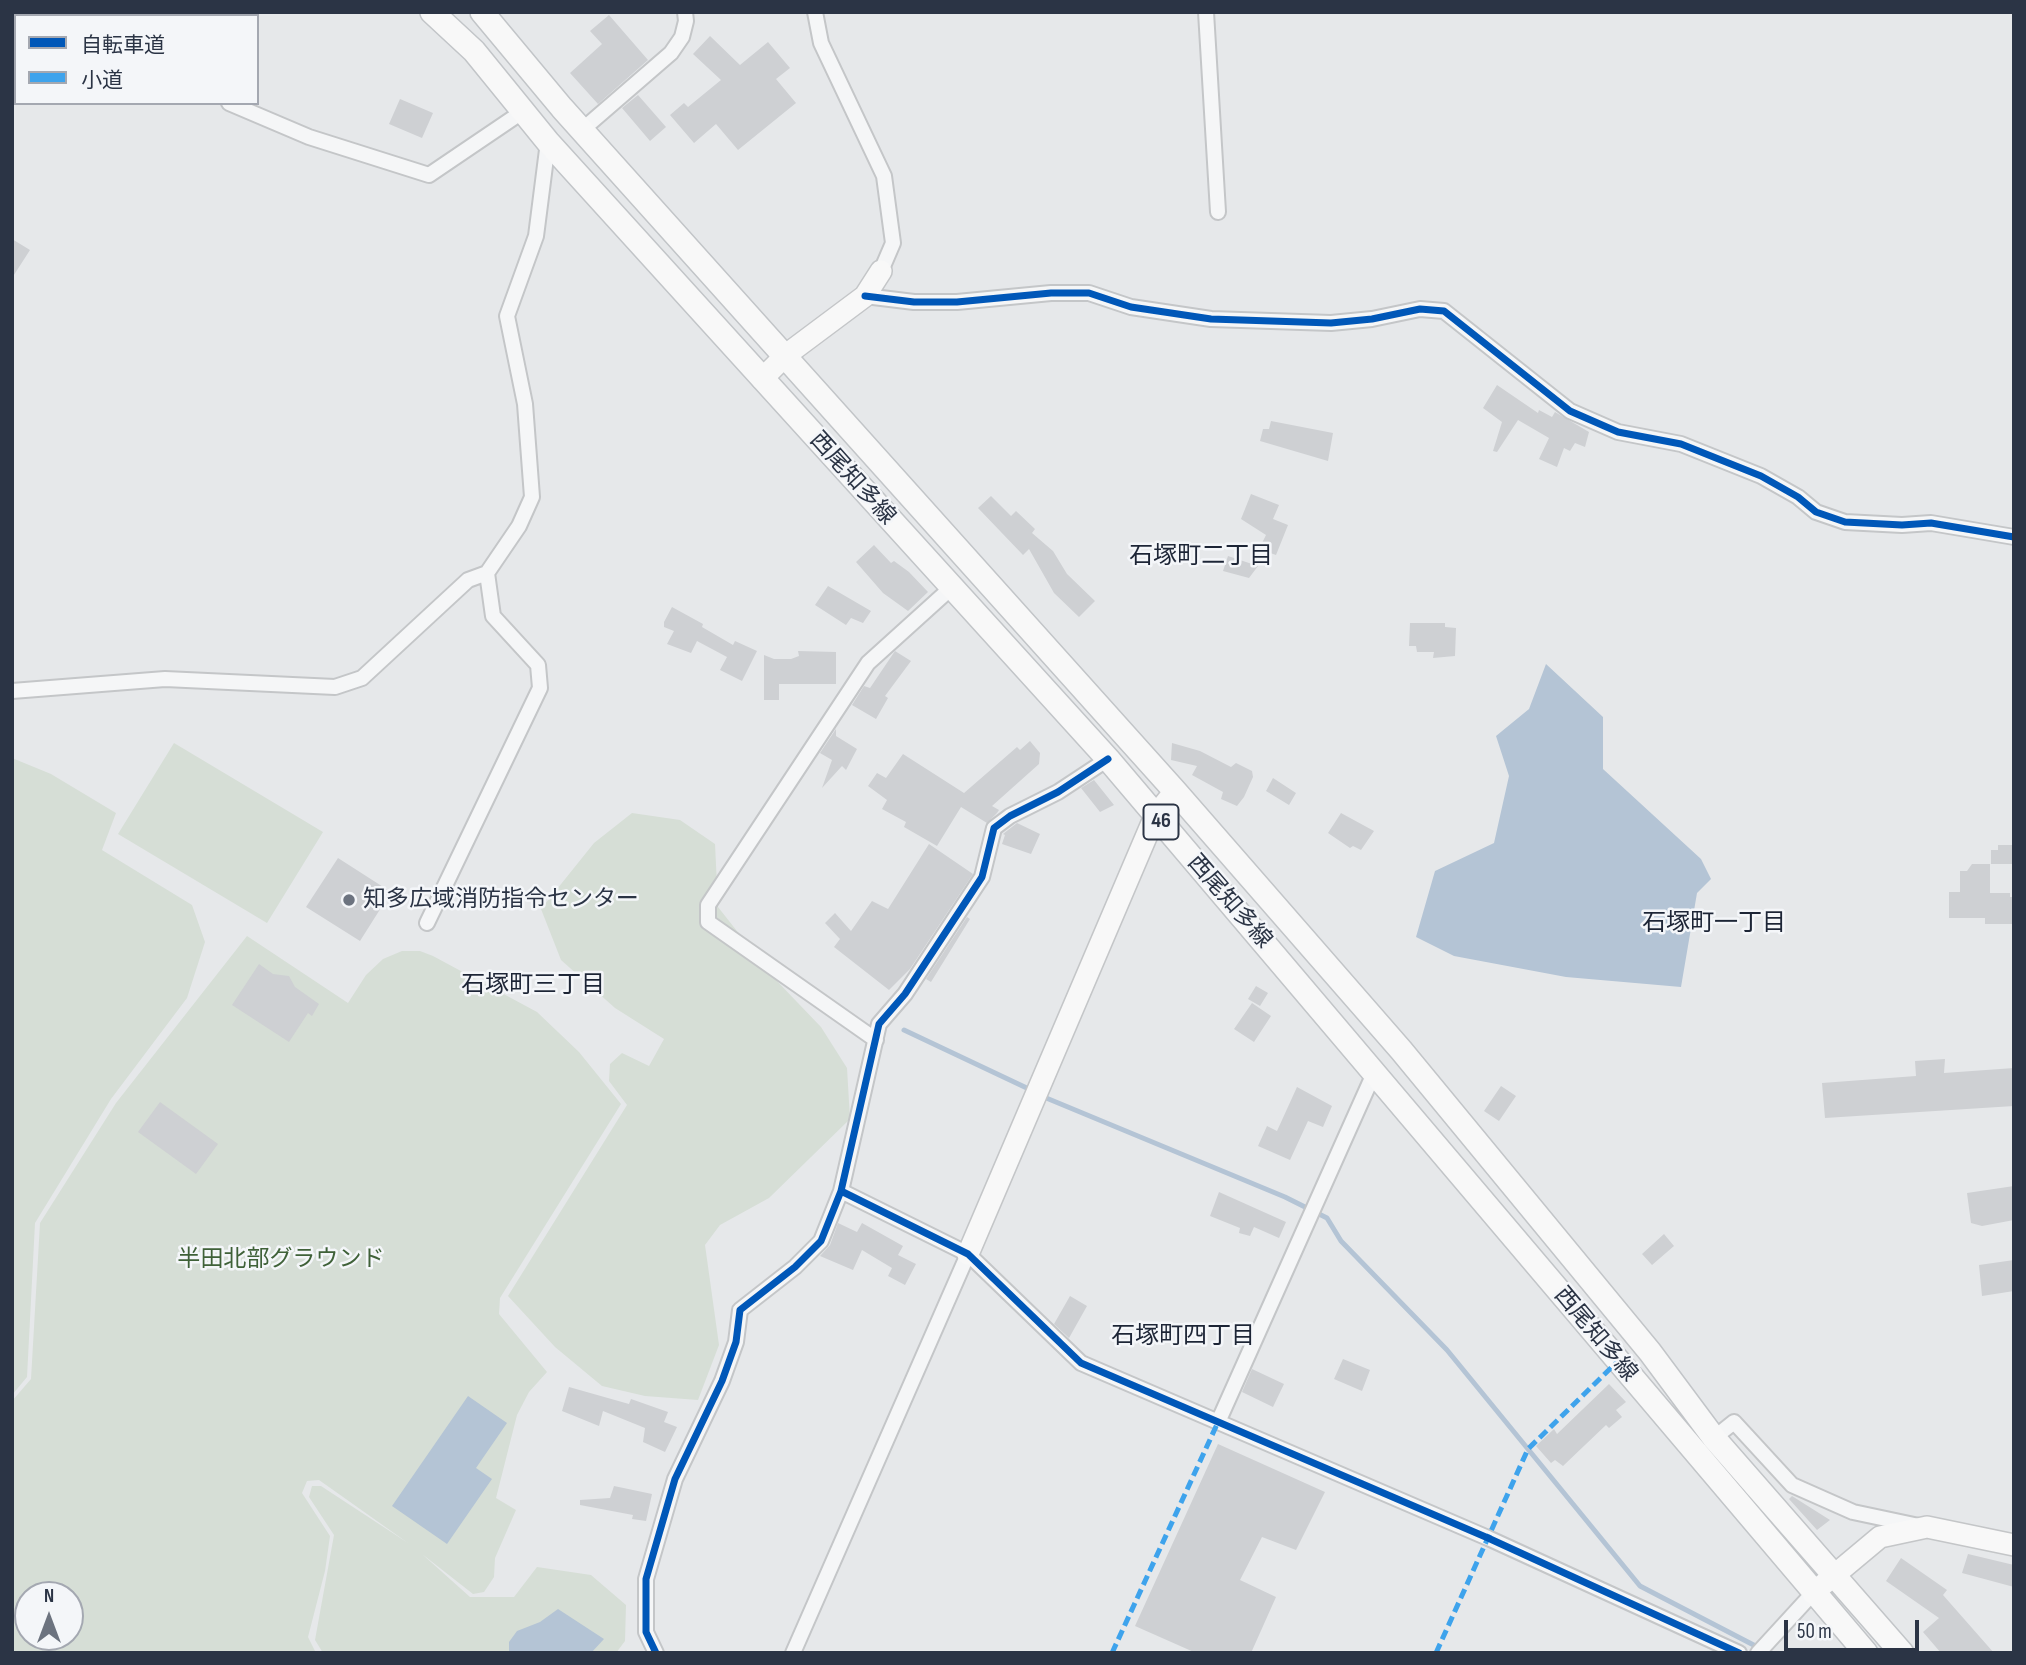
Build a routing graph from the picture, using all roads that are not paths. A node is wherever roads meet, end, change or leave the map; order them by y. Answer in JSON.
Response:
{"nodes":[{"id":1,"x":432,"y":12,"type":"edge"},
{"id":2,"x":482,"y":12,"type":"edge"},
{"id":3,"x":685,"y":12,"type":"edge"},
{"id":4,"x":815,"y":12,"type":"edge"},
{"id":5,"x":1206,"y":12,"type":"edge"},
{"id":6,"x":234,"y":105,"type":"edge"},
{"id":7,"x":522,"y":112,"type":"junction"},
{"id":8,"x":582,"y":130,"type":"junction"},
{"id":9,"x":548,"y":142,"type":"junction"},
{"id":10,"x":1219,"y":212,"type":"dead end"},
{"id":11,"x":881,"y":271,"type":"joint"},
{"id":12,"x":865,"y":296,"type":"junction"},
{"id":13,"x":786,"y":355,"type":"junction"},
{"id":14,"x":762,"y":379,"type":"junction"},
{"id":15,"x":2014,"y":537,"type":"edge"},
{"id":16,"x":487,"y":573,"type":"junction"},
{"id":17,"x":951,"y":588,"type":"junction"},
{"id":18,"x":12,"y":691,"type":"edge"},
{"id":19,"x":1108,"y":759,"type":"junction"},
{"id":20,"x":1175,"y":791,"type":"junction"},
{"id":21,"x":1155,"y":816,"type":"junction"},
{"id":22,"x":427,"y":923,"type":"dead end"},
{"id":23,"x":876,"y":1040,"type":"junction"},
{"id":24,"x":1375,"y":1071,"type":"junction"},
{"id":25,"x":841,"y":1191,"type":"junction"},
{"id":26,"x":968,"y":1254,"type":"junction"},
{"id":27,"x":1219,"y":1420,"type":"junction"},
{"id":28,"x":1714,"y":1438,"type":"junction"},
{"id":29,"x":1927,"y":1527,"type":"junction"},
{"id":30,"x":2014,"y":1545,"type":"edge"},
{"id":31,"x":1834,"y":1576,"type":"junction"},
{"id":32,"x":1813,"y":1593,"type":"junction"},
{"id":33,"x":656,"y":1653,"type":"edge"},
{"id":34,"x":793,"y":1653,"type":"edge"},
{"id":35,"x":1739,"y":1653,"type":"edge"},
{"id":36,"x":1758,"y":1653,"type":"edge"},
{"id":37,"x":1866,"y":1653,"type":"edge"},
{"id":38,"x":1902,"y":1653,"type":"edge"}],
"edges":[{"from":1,"to":7,"type":"main road","name":"西尾知多線","number":"46"},
{"from":2,"to":8,"type":"main road","name":"西尾知多線","number":"46"},
{"from":3,"to":8,"type":"street"},
{"from":4,"to":11,"type":"street"},
{"from":5,"to":10,"type":"street"},
{"from":6,"to":7,"type":"street"},
{"from":7,"to":9,"type":"main road","name":"西尾知多線","number":"46"},
{"from":8,"to":13,"type":"main road","name":"西尾知多線","number":"46"},
{"from":9,"to":14,"type":"main road","name":"西尾知多線","number":"46"},
{"from":9,"to":16,"type":"street"},
{"from":11,"to":12,"type":"street"},
{"from":12,"to":13,"type":"street"},
{"from":12,"to":15,"type":"street"},
{"from":13,"to":14,"type":"street"},
{"from":13,"to":20,"type":"main road","name":"西尾知多線","number":"46"},
{"from":14,"to":17,"type":"main road","name":"西尾知多線","number":"46"},
{"from":16,"to":18,"type":"street"},
{"from":16,"to":22,"type":"street"},
{"from":17,"to":19,"type":"main road","name":"西尾知多線","number":"46"},
{"from":17,"to":23,"type":"street"},
{"from":19,"to":21,"type":"main road","name":"西尾知多線","number":"46"},
{"from":19,"to":23,"type":"street"},
{"from":20,"to":21,"type":"street"},
{"from":20,"to":28,"type":"main road","name":"西尾知多線","number":"46"},
{"from":21,"to":24,"type":"main road","name":"西尾知多線","number":"46"},
{"from":21,"to":26,"type":"street"},
{"from":23,"to":25,"type":"street"},
{"from":24,"to":27,"type":"street"},
{"from":24,"to":32,"type":"main road","name":"西尾知多線","number":"46"},
{"from":25,"to":26,"type":"street"},
{"from":25,"to":33,"type":"street"},
{"from":26,"to":27,"type":"street"},
{"from":26,"to":34,"type":"street"},
{"from":27,"to":35,"type":"street"},
{"from":28,"to":29,"type":"street"},
{"from":28,"to":31,"type":"main road","name":"西尾知多線","number":"46"},
{"from":29,"to":30,"type":"street"},
{"from":29,"to":31,"type":"street"},
{"from":31,"to":32,"type":"street"},
{"from":31,"to":38,"type":"main road","name":"西尾知多線","number":"46"},
{"from":32,"to":36,"type":"street"},
{"from":32,"to":37,"type":"main road","name":"西尾知多線","number":"46"}]}
